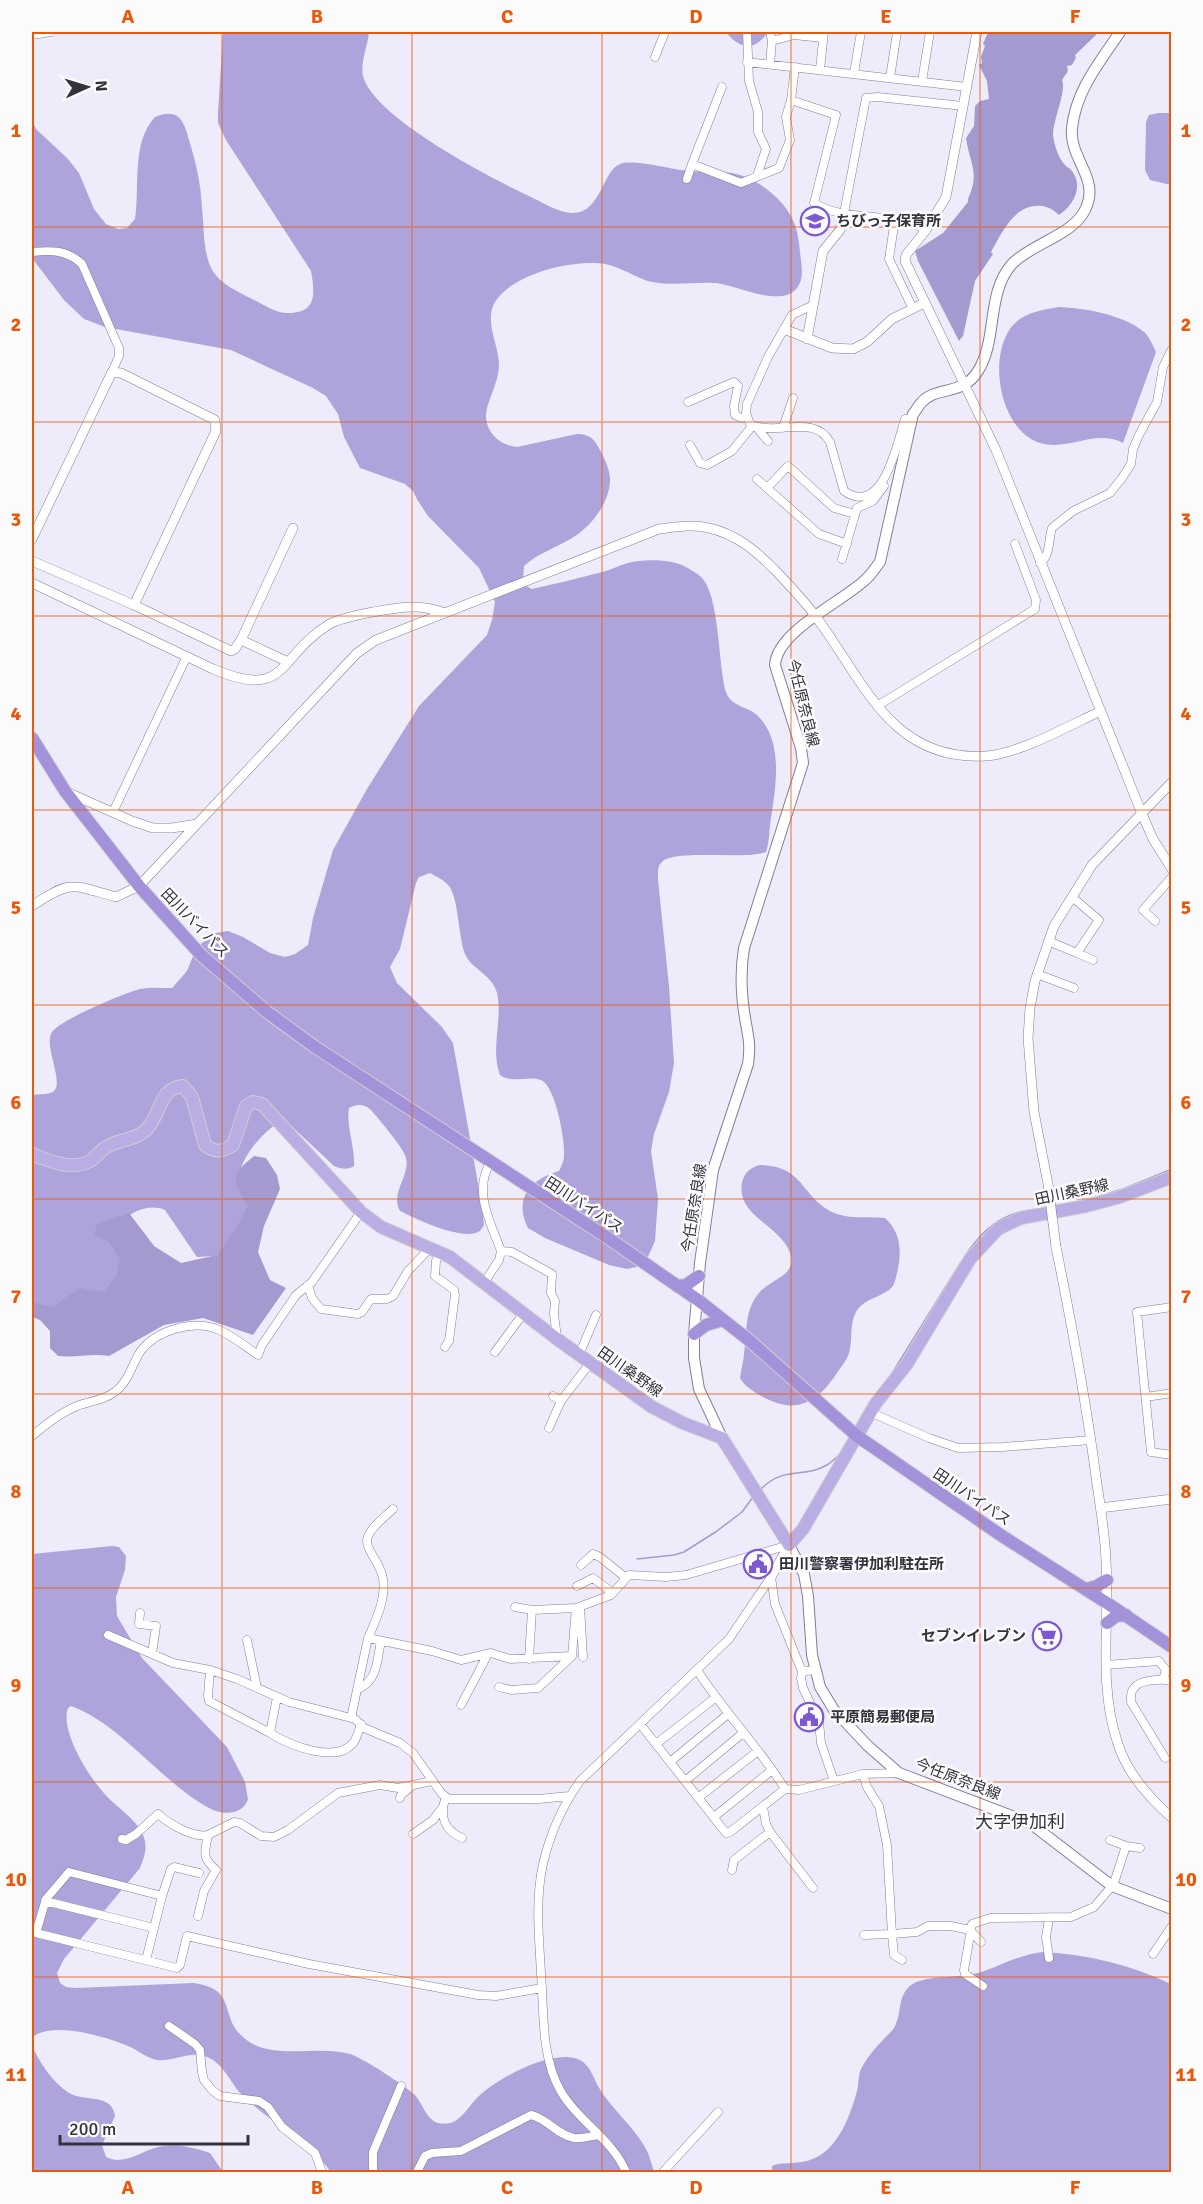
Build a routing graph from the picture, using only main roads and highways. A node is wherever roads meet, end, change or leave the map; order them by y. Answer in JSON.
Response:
{"nodes":[{"id":1,"x":1120,"y":32,"type":"edge"},
{"id":2,"x":32,"y":738,"type":"edge"},
{"id":3,"x":32,"y":1154,"type":"edge"},
{"id":4,"x":1172,"y":1177,"type":"edge"},
{"id":5,"x":699,"y":1276,"type":"junction"},
{"id":6,"x":677,"y":1286,"type":"junction"},
{"id":7,"x":698,"y":1300,"type":"junction"},
{"id":8,"x":723,"y":1320,"type":"junction"},
{"id":9,"x":694,"y":1334,"type":"junction"},
{"id":10,"x":857,"y":1436,"type":"junction"},
{"id":11,"x":722,"y":1438,"type":"junction"},
{"id":12,"x":789,"y":1545,"type":"junction"},
{"id":13,"x":1107,"y":1580,"type":"road end"},
{"id":14,"x":1086,"y":1589,"type":"junction"},
{"id":15,"x":1125,"y":1615,"type":"junction"},
{"id":16,"x":1107,"y":1623,"type":"road end"},
{"id":17,"x":1172,"y":1647,"type":"edge"},
{"id":18,"x":1172,"y":1909,"type":"edge"}],
"edges":[{"from":1,"to":5,"type":"main road","name":"今任原奈良線"},
{"from":2,"to":6,"type":"highway","name":"田川バイパス"},
{"from":3,"to":11,"type":"main road","name":"田川桑野線"},
{"from":4,"to":10,"type":"main road","name":"田川桑野線"},
{"from":5,"to":6,"type":"highway"},
{"from":5,"to":7,"type":"main road","name":"今任原奈良線"},
{"from":6,"to":7,"type":"highway","name":"田川バイパス"},
{"from":7,"to":8,"type":"highway","name":"田川バイパス"},
{"from":7,"to":9,"type":"main road","name":"今任原奈良線"},
{"from":8,"to":9,"type":"highway"},
{"from":8,"to":10,"type":"highway","name":"田川バイパス"},
{"from":9,"to":11,"type":"main road","name":"今任原奈良線"},
{"from":10,"to":12,"type":"main road","name":"田川桑野線"},
{"from":10,"to":14,"type":"highway","name":"田川バイパス"},
{"from":11,"to":12,"type":"main road"},
{"from":12,"to":18,"type":"main road","name":"今任原奈良線"},
{"from":13,"to":14,"type":"highway"},
{"from":14,"to":15,"type":"highway","name":"田川バイパス"},
{"from":15,"to":16,"type":"highway"},
{"from":15,"to":17,"type":"highway","name":"田川バイパス"}]}
